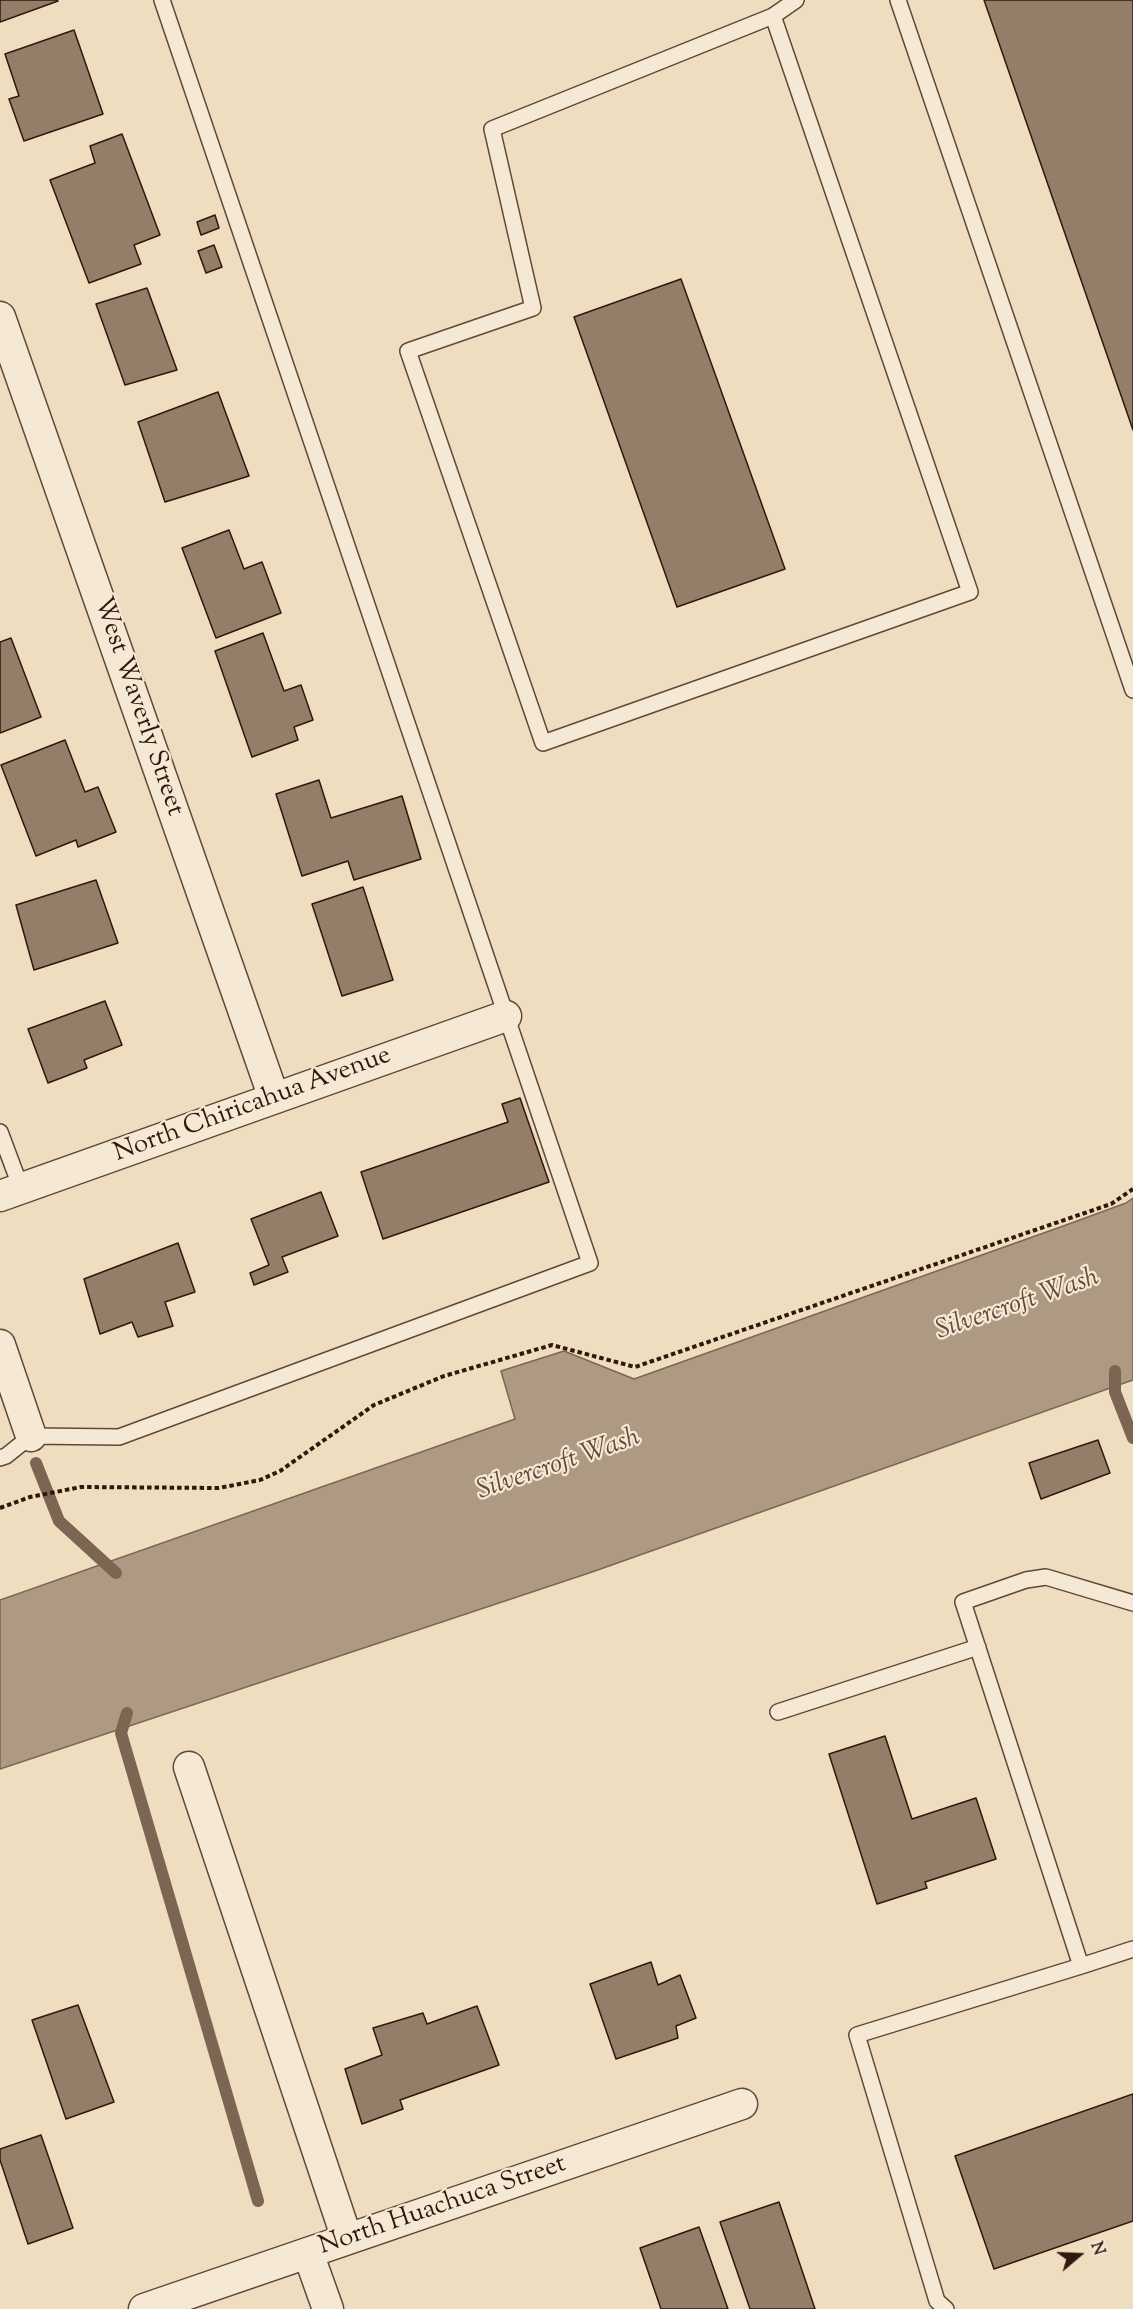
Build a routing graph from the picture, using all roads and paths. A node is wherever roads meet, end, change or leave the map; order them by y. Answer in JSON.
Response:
{"nodes":[{"id":1,"x":162,"y":0,"type":"edge"},
{"id":2,"x":796,"y":0,"type":"edge"},
{"id":3,"x":898,"y":0,"type":"edge"},
{"id":4,"x":773,"y":16,"type":"junction"},
{"id":5,"x":0,"y":316,"type":"edge"},
{"id":6,"x":1133,"y":690,"type":"edge"},
{"id":7,"x":506,"y":1016,"type":"junction"},
{"id":8,"x":274,"y":1098,"type":"junction"},
{"id":9,"x":0,"y":1132,"type":"edge"},
{"id":10,"x":1133,"y":1189,"type":"edge"},
{"id":11,"x":11,"y":1192,"type":"edge"},
{"id":12,"x":0,"y":1345,"type":"edge"},
{"id":13,"x":31,"y":1436,"type":"junction"},
{"id":14,"x":0,"y":1458,"type":"edge"},
{"id":15,"x":0,"y":1508,"type":"edge"},
{"id":16,"x":1133,"y":1603,"type":"edge"},
{"id":17,"x":978,"y":1647,"type":"junction"},
{"id":18,"x":778,"y":1712,"type":"dead end"},
{"id":19,"x":189,"y":1767,"type":"dead end"},
{"id":20,"x":1133,"y":1948,"type":"edge"},
{"id":21,"x":1082,"y":1966,"type":"junction"},
{"id":22,"x":742,"y":2104,"type":"dead end"},
{"id":23,"x":347,"y":2239,"type":"junction"},
{"id":24,"x":308,"y":2253,"type":"junction"},
{"id":25,"x":144,"y":2309,"type":"edge"},
{"id":26,"x":328,"y":2309,"type":"edge"},
{"id":27,"x":946,"y":2309,"type":"edge"}],
"edges":[{"from":1,"to":7,"type":"lane"},
{"from":2,"to":4,"type":"lane"},
{"from":3,"to":6,"type":"lane"},
{"from":4,"to":4,"type":"lane"},
{"from":5,"to":8,"type":"street","name":"West Waverly Street"},
{"from":7,"to":8,"type":"street","name":"North Chiricahua Avenue"},
{"from":7,"to":13,"type":"lane"},
{"from":8,"to":11,"type":"street","name":"North Chiricahua Avenue"},
{"from":9,"to":11,"type":"lane"},
{"from":10,"to":15,"type":"path"},
{"from":12,"to":13,"type":"street"},
{"from":13,"to":14,"type":"lane"},
{"from":16,"to":17,"type":"lane"},
{"from":17,"to":18,"type":"lane"},
{"from":17,"to":21,"type":"lane"},
{"from":19,"to":23,"type":"street"},
{"from":20,"to":21,"type":"lane"},
{"from":21,"to":27,"type":"lane"},
{"from":22,"to":23,"type":"street","name":"North Huachuca Street"},
{"from":23,"to":24,"type":"street","name":"North Huachuca Street"},
{"from":24,"to":25,"type":"street","name":"North Huachuca Street"},
{"from":24,"to":26,"type":"street"}]}
